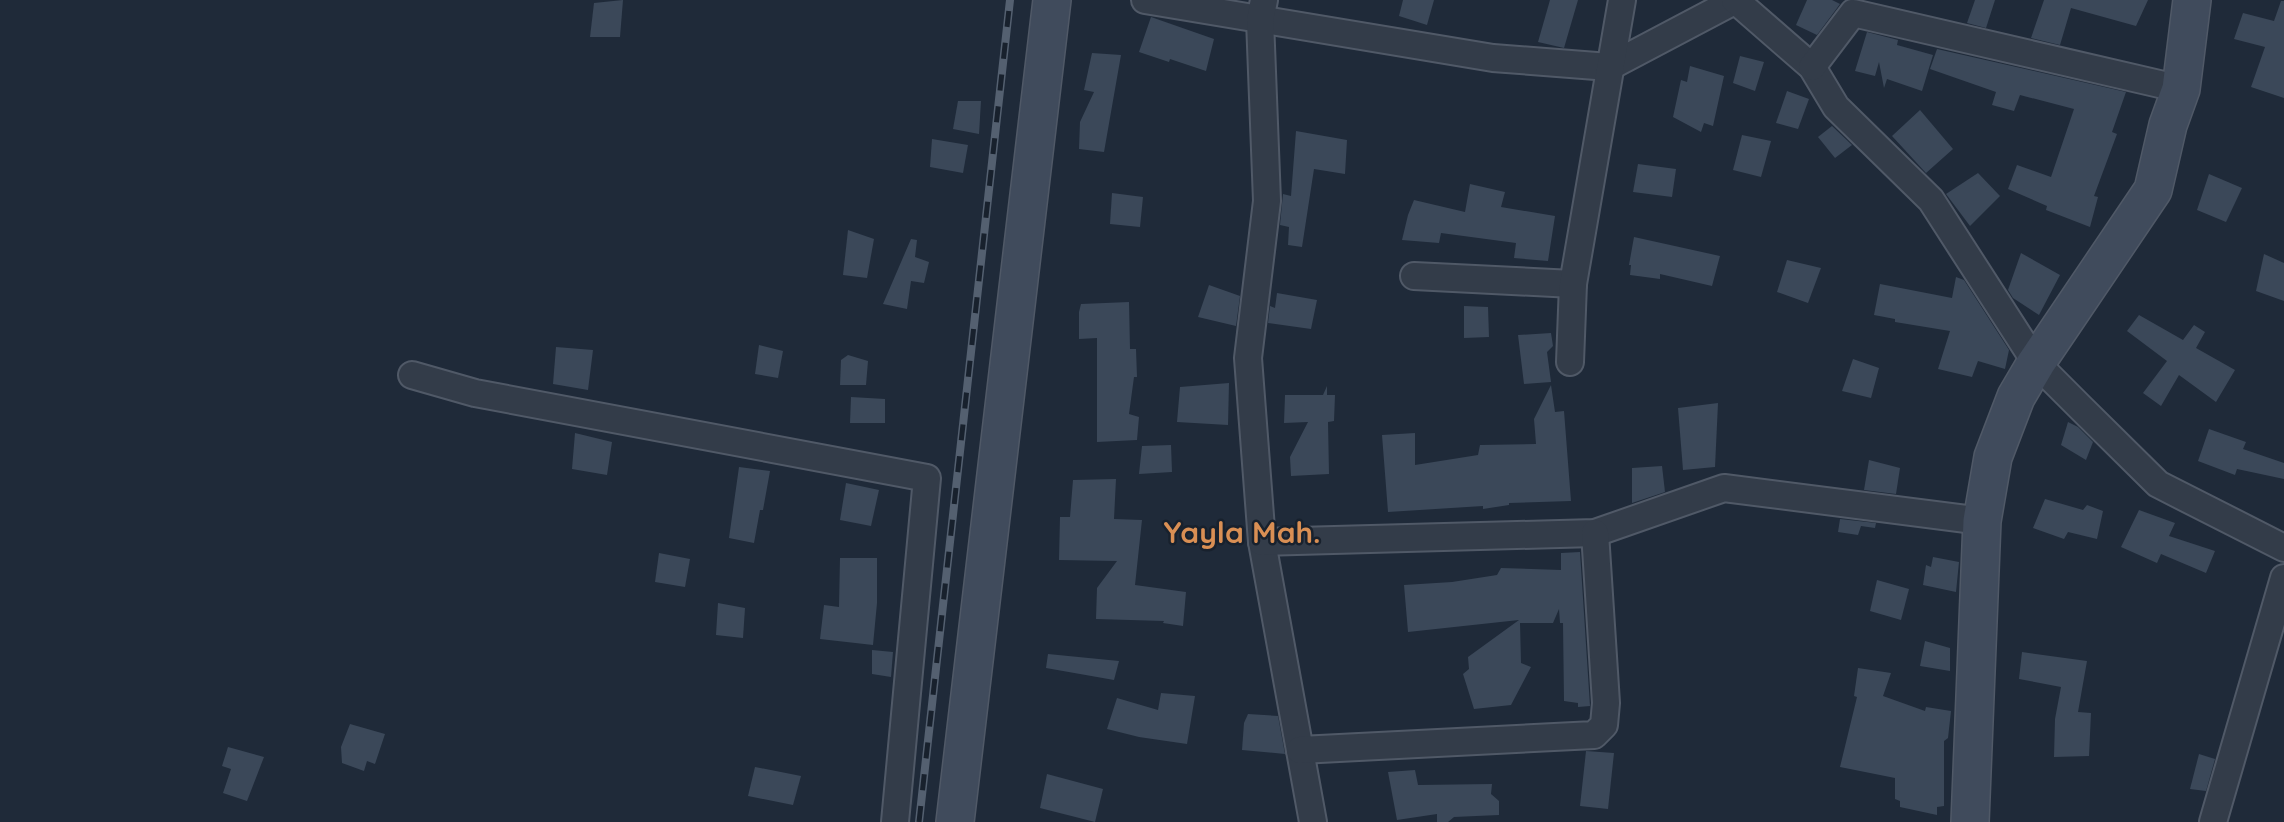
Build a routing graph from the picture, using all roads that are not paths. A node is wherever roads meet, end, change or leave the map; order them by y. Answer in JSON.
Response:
{"nodes":[{"id":1,"x":1052,"y":0,"type":"edge"},
{"id":2,"x":1145,"y":0,"type":"edge"},
{"id":3,"x":1622,"y":0,"type":"edge"},
{"id":4,"x":1736,"y":0,"type":"edge"},
{"id":5,"x":2192,"y":0,"type":"edge"},
{"id":6,"x":1262,"y":10,"type":"edge"},
{"id":7,"x":1609,"y":67,"type":"junction"},
{"id":8,"x":1812,"y":67,"type":"junction"},
{"id":9,"x":2180,"y":89,"type":"junction"},
{"id":10,"x":1414,"y":276,"type":"dead end"},
{"id":11,"x":1573,"y":284,"type":"junction"},
{"id":12,"x":1570,"y":362,"type":"dead end"},
{"id":13,"x":2036,"y":363,"type":"junction"},
{"id":14,"x":412,"y":375,"type":"dead end"},
{"id":15,"x":1982,"y":521,"type":"junction"},
{"id":16,"x":1595,"y":533,"type":"junction"},
{"id":17,"x":1262,"y":542,"type":"junction"},
{"id":18,"x":2284,"y":548,"type":"edge"},
{"id":19,"x":2284,"y":578,"type":"edge"},
{"id":20,"x":1300,"y":750,"type":"junction"},
{"id":21,"x":895,"y":822,"type":"edge"},
{"id":22,"x":955,"y":822,"type":"edge"},
{"id":23,"x":1312,"y":822,"type":"edge"},
{"id":24,"x":1970,"y":822,"type":"edge"},
{"id":25,"x":2213,"y":822,"type":"edge"}],
"edges":[{"from":1,"to":22,"type":"main road"},
{"from":2,"to":6,"type":"street"},
{"from":3,"to":7,"type":"street"},
{"from":4,"to":7,"type":"street"},
{"from":4,"to":8,"type":"street"},
{"from":5,"to":9,"type":"main road"},
{"from":6,"to":7,"type":"street"},
{"from":6,"to":17,"type":"street"},
{"from":7,"to":11,"type":"street"},
{"from":8,"to":9,"type":"street"},
{"from":8,"to":13,"type":"street"},
{"from":9,"to":13,"type":"main road"},
{"from":10,"to":11,"type":"street"},
{"from":11,"to":12,"type":"street"},
{"from":13,"to":15,"type":"main road"},
{"from":13,"to":18,"type":"street"},
{"from":14,"to":21,"type":"street"},
{"from":15,"to":16,"type":"street"},
{"from":15,"to":24,"type":"main road"},
{"from":16,"to":17,"type":"street"},
{"from":16,"to":20,"type":"street"},
{"from":17,"to":20,"type":"street"},
{"from":19,"to":25,"type":"street"},
{"from":20,"to":23,"type":"street"}]}
